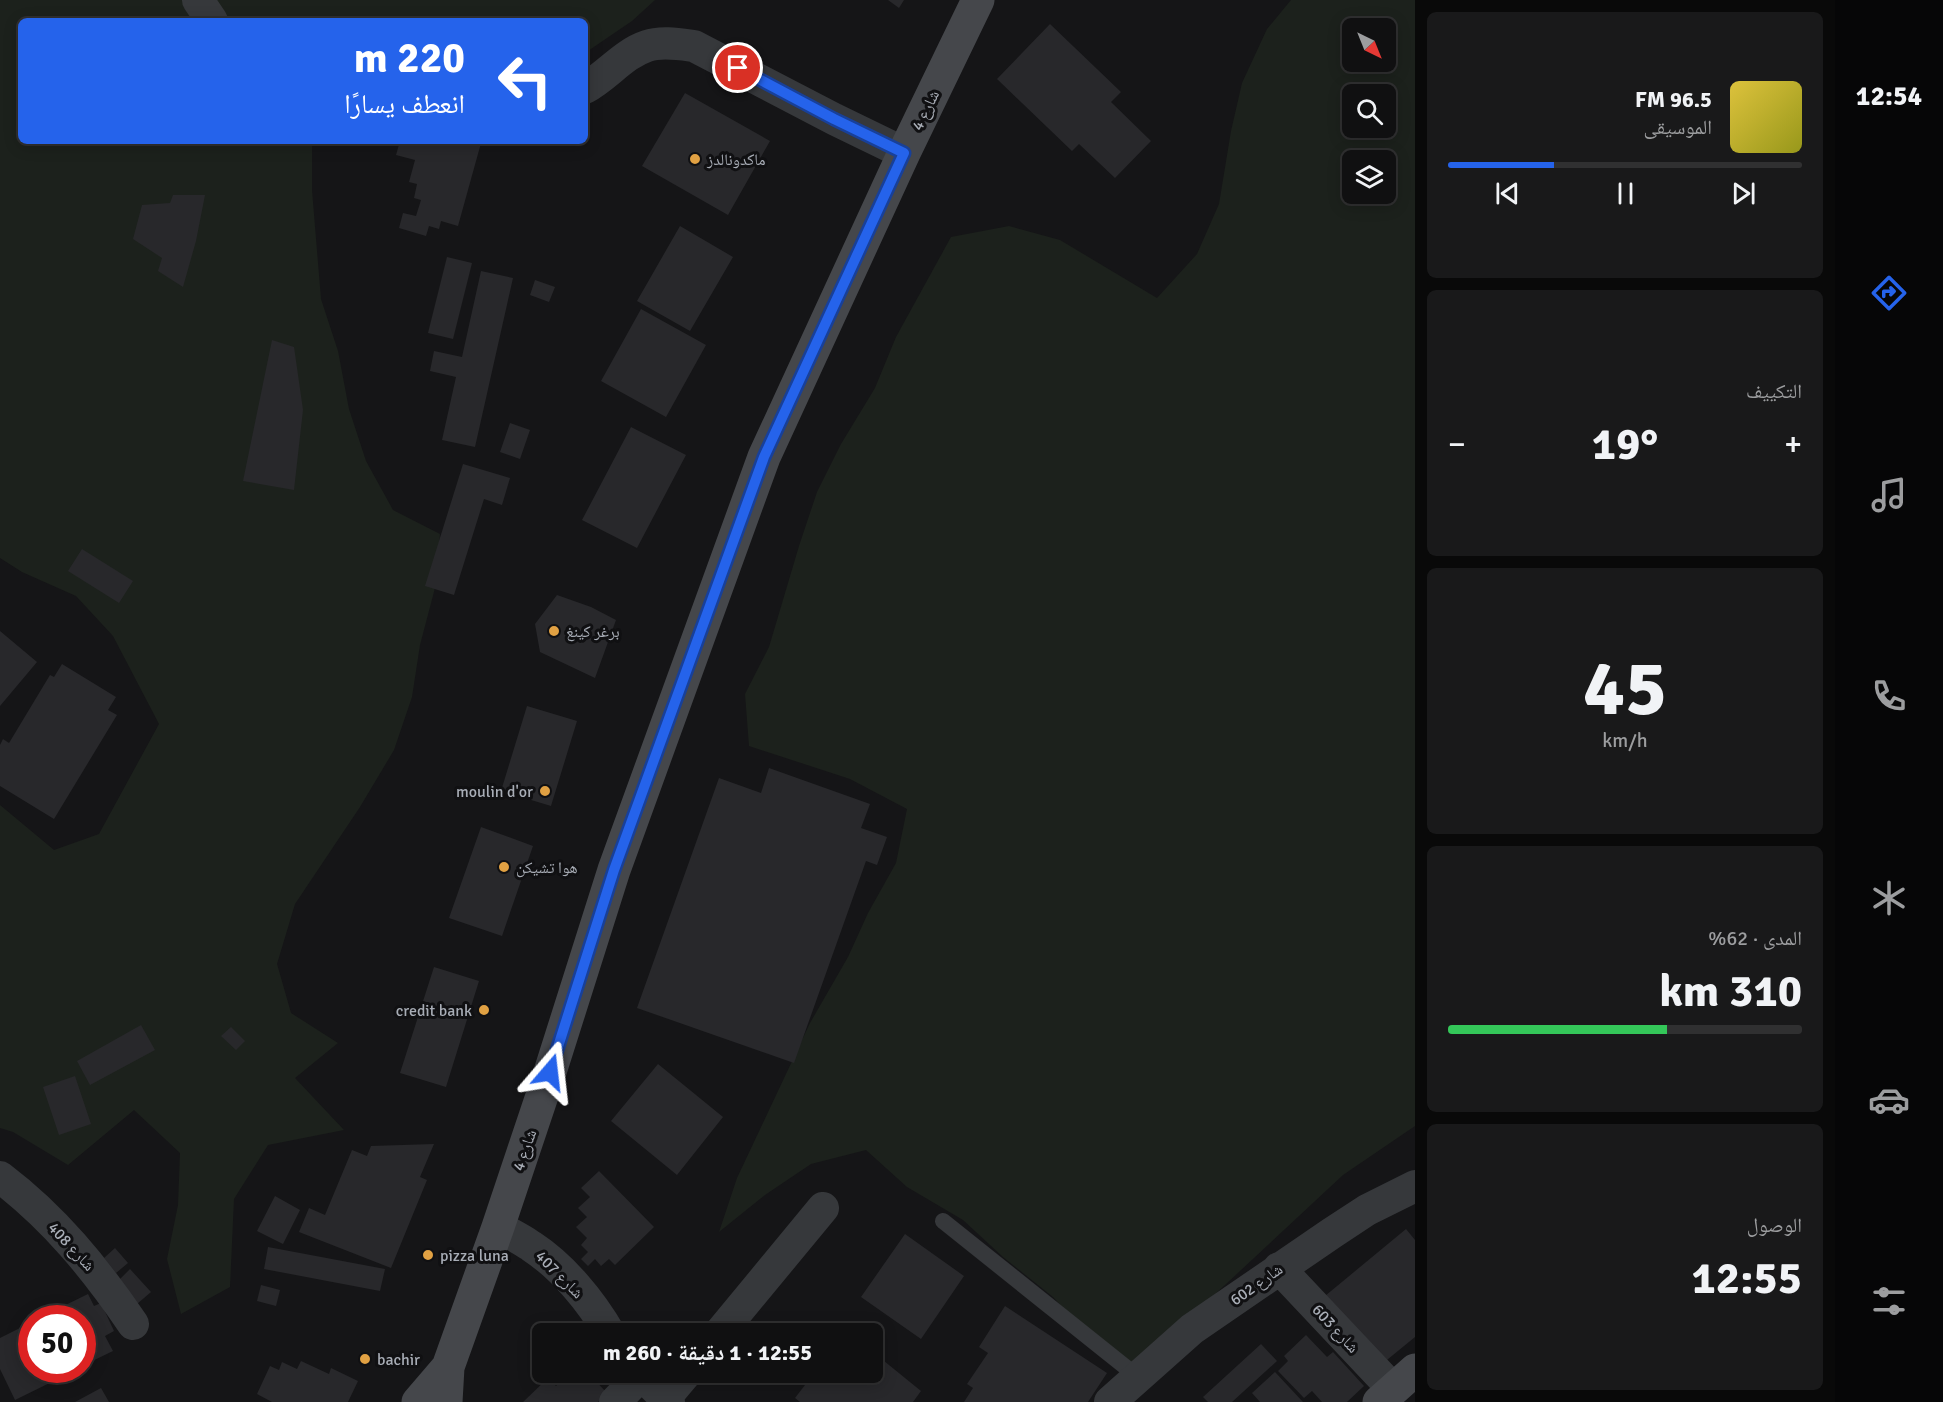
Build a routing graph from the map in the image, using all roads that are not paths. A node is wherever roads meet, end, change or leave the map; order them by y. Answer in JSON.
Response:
{"nodes":[{"id":1,"x":198,"y":0,"type":"edge"},
{"id":2,"x":978,"y":0,"type":"edge"},
{"id":3,"x":210,"y":18,"type":"edge"},
{"id":4,"x":588,"y":86,"type":"edge"},
{"id":5,"x":904,"y":153,"type":"junction"},
{"id":6,"x":0,"y":1177,"type":"edge"},
{"id":7,"x":1415,"y":1186,"type":"edge"},
{"id":8,"x":822,"y":1208,"type":"dead end"},
{"id":9,"x":943,"y":1221,"type":"dead end"},
{"id":10,"x":498,"y":1227,"type":"junction"},
{"id":11,"x":1279,"y":1268,"type":"junction"},
{"id":12,"x":602,"y":1323,"type":"edge"},
{"id":13,"x":728,"y":1323,"type":"edge"},
{"id":14,"x":133,"y":1324,"type":"dead end"},
{"id":15,"x":448,"y":1366,"type":"junction"},
{"id":16,"x":1138,"y":1377,"type":"junction"},
{"id":17,"x":632,"y":1383,"type":"edge"},
{"id":18,"x":649,"y":1383,"type":"edge"},
{"id":19,"x":679,"y":1383,"type":"edge"},
{"id":20,"x":1396,"y":1387,"type":"edge"},
{"id":21,"x":667,"y":1400,"type":"edge"},
{"id":22,"x":418,"y":1402,"type":"edge"},
{"id":23,"x":446,"y":1402,"type":"edge"},
{"id":24,"x":615,"y":1402,"type":"edge"},
{"id":25,"x":1110,"y":1402,"type":"edge"}],
"edges":[{"from":1,"to":3,"type":"street"},
{"from":2,"to":5,"type":"main road","name":"شارع 4"},
{"from":4,"to":5,"type":"street"},
{"from":5,"to":10,"type":"main road","name":"شارع 4"},
{"from":6,"to":14,"type":"street","name":"شارع 408"},
{"from":7,"to":11,"type":"street","name":"شارع 602"},
{"from":8,"to":13,"type":"street"},
{"from":9,"to":16,"type":"lane"},
{"from":10,"to":12,"type":"street","name":"شارع 407"},
{"from":10,"to":15,"type":"main road","name":"شارع 4"},
{"from":11,"to":16,"type":"street","name":"شارع 602"},
{"from":11,"to":20,"type":"street","name":"شارع 603"},
{"from":15,"to":22,"type":"main road","name":"شارع 4"},
{"from":15,"to":23,"type":"main road","name":"شارع 4"},
{"from":16,"to":25,"type":"street","name":"شارع 602"},
{"from":17,"to":24,"type":"street"},
{"from":18,"to":21,"type":"street"},
{"from":19,"to":21,"type":"street"}]}
